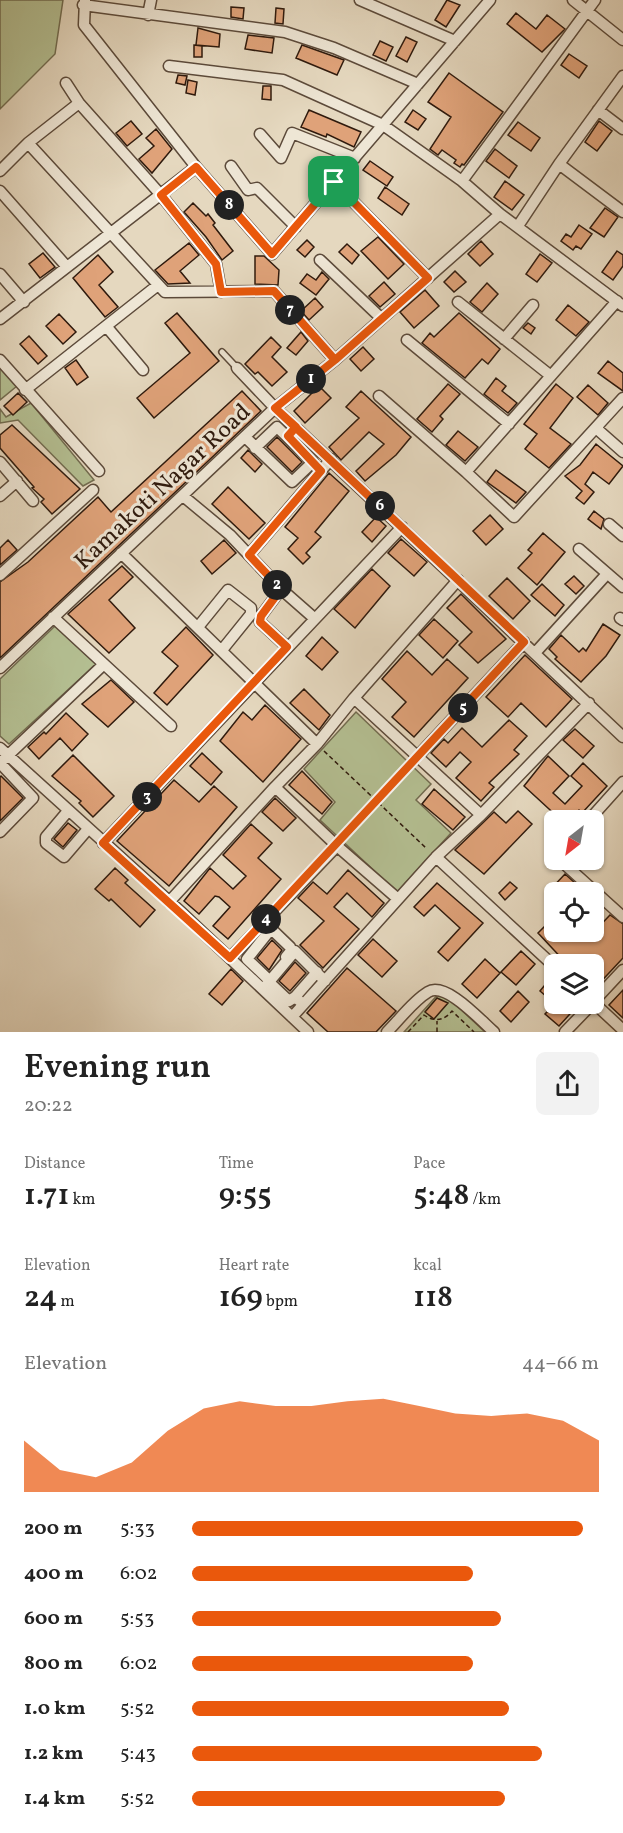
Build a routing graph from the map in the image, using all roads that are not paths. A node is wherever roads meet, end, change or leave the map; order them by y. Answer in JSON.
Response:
{"nodes":[{"id":1,"x":151,"y":0,"type":"edge"},
{"id":2,"x":360,"y":0,"type":"edge"},
{"id":3,"x":490,"y":0,"type":"edge"},
{"id":4,"x":573,"y":0,"type":"edge"},
{"id":5,"x":595,"y":0,"type":"edge"},
{"id":6,"x":84,"y":3,"type":"edge"},
{"id":7,"x":587,"y":11,"type":"junction"},
{"id":8,"x":148,"y":15,"type":"junction"},
{"id":9,"x":455,"y":40,"type":"junction"},
{"id":10,"x":623,"y":40,"type":"edge"},
{"id":11,"x":169,"y":66,"type":"dead end"},
{"id":12,"x":623,"y":76,"type":"edge"},
{"id":13,"x":66,"y":83,"type":"dead end"},
{"id":14,"x":418,"y":84,"type":"junction"},
{"id":15,"x":79,"y":103,"type":"junction"},
{"id":16,"x":598,"y":110,"type":"junction"},
{"id":17,"x":383,"y":125,"type":"junction"},
{"id":18,"x":623,"y":129,"type":"edge"},
{"id":19,"x":260,"y":134,"type":"dead end"},
{"id":20,"x":28,"y":143,"type":"junction"},
{"id":21,"x":355,"y":158,"type":"junction"},
{"id":22,"x":559,"y":164,"type":"junction"},
{"id":23,"x":231,"y":166,"type":"dead end"},
{"id":24,"x":196,"y":167,"type":"junction"},
{"id":25,"x":0,"y":171,"type":"edge"},
{"id":26,"x":462,"y":181,"type":"junction"},
{"id":27,"x":334,"y":182,"type":"junction"},
{"id":28,"x":0,"y":191,"type":"edge"},
{"id":29,"x":161,"y":195,"type":"junction"},
{"id":30,"x":623,"y":212,"type":"edge"},
{"id":31,"x":500,"y":214,"type":"junction"},
{"id":32,"x":518,"y":226,"type":"junction"},
{"id":33,"x":296,"y":227,"type":"junction"},
{"id":34,"x":111,"y":232,"type":"junction"},
{"id":35,"x":320,"y":260,"type":"dead end"},
{"id":36,"x":67,"y":267,"type":"junction"},
{"id":37,"x":0,"y":274,"type":"edge"},
{"id":38,"x":428,"y":278,"type":"junction"},
{"id":39,"x":158,"y":285,"type":"junction"},
{"id":40,"x":221,"y":292,"type":"junction"},
{"id":41,"x":24,"y":302,"type":"junction"},
{"id":42,"x":458,"y":302,"type":"dead end"},
{"id":43,"x":620,"y":303,"type":"edge"},
{"id":44,"x":532,"y":305,"type":"dead end"},
{"id":45,"x":381,"y":318,"type":"junction"},
{"id":46,"x":0,"y":319,"type":"edge"},
{"id":47,"x":106,"y":326,"type":"junction"},
{"id":48,"x":406,"y":339,"type":"dead end"},
{"id":49,"x":504,"y":339,"type":"junction"},
{"id":50,"x":222,"y":352,"type":"dead end"},
{"id":51,"x":0,"y":360,"type":"edge"},
{"id":52,"x":335,"y":360,"type":"junction"},
{"id":53,"x":237,"y":368,"type":"joint"},
{"id":54,"x":143,"y":370,"type":"dead end"},
{"id":55,"x":551,"y":376,"type":"junction"},
{"id":56,"x":25,"y":390,"type":"junction"},
{"id":57,"x":379,"y":396,"type":"dead end"},
{"id":58,"x":623,"y":398,"type":"edge"},
{"id":59,"x":275,"y":408,"type":"junction"},
{"id":60,"x":509,"y":424,"type":"junction"},
{"id":61,"x":297,"y":428,"type":"junction"},
{"id":62,"x":597,"y":429,"type":"junction"},
{"id":63,"x":244,"y":437,"type":"junction"},
{"id":64,"x":289,"y":438,"type":"junction"},
{"id":65,"x":309,"y":439,"type":"junction"},
{"id":66,"x":255,"y":448,"type":"junction"},
{"id":67,"x":301,"y":449,"type":"junction"},
{"id":68,"x":623,"y":452,"type":"edge"},
{"id":69,"x":331,"y":459,"type":"junction"},
{"id":70,"x":0,"y":462,"type":"edge"},
{"id":71,"x":312,"y":464,"type":"junction"},
{"id":72,"x":99,"y":471,"type":"dead end"},
{"id":73,"x":321,"y":471,"type":"junction"},
{"id":74,"x":466,"y":472,"type":"junction"},
{"id":75,"x":16,"y":482,"type":"junction"},
{"id":76,"x":93,"y":490,"type":"dead end"},
{"id":77,"x":0,"y":496,"type":"edge"},
{"id":78,"x":183,"y":496,"type":"junction"},
{"id":79,"x":33,"y":501,"type":"dead end"},
{"id":80,"x":609,"y":524,"type":"dead end"},
{"id":81,"x":402,"y":527,"type":"junction"},
{"id":82,"x":623,"y":536,"type":"edge"},
{"id":83,"x":579,"y":549,"type":"dead end"},
{"id":84,"x":121,"y":553,"type":"junction"},
{"id":85,"x":249,"y":555,"type":"junction"},
{"id":86,"x":0,"y":575,"type":"edge"},
{"id":87,"x":606,"y":575,"type":"junction"},
{"id":88,"x":458,"y":580,"type":"junction"},
{"id":89,"x":623,"y":587,"type":"edge"},
{"id":90,"x":281,"y":589,"type":"junction"},
{"id":91,"x":53,"y":617,"type":"junction"},
{"id":92,"x":314,"y":618,"type":"junction"},
{"id":93,"x":198,"y":627,"type":"junction"},
{"id":94,"x":524,"y":642,"type":"junction"},
{"id":95,"x":287,"y":647,"type":"junction"},
{"id":96,"x":222,"y":650,"type":"junction"},
{"id":97,"x":535,"y":653,"type":"junction"},
{"id":98,"x":103,"y":665,"type":"junction"},
{"id":99,"x":0,"y":668,"type":"edge"},
{"id":100,"x":255,"y":682,"type":"junction"},
{"id":101,"x":354,"y":698,"type":"junction"},
{"id":102,"x":589,"y":703,"type":"junction"},
{"id":103,"x":171,"y":726,"type":"dead end"},
{"id":104,"x":623,"y":737,"type":"edge"},
{"id":105,"x":317,"y":744,"type":"junction"},
{"id":106,"x":0,"y":748,"type":"edge"},
{"id":107,"x":418,"y":756,"type":"junction"},
{"id":108,"x":3,"y":761,"type":"edge"},
{"id":109,"x":623,"y":782,"type":"edge"},
{"id":110,"x":275,"y":787,"type":"junction"},
{"id":111,"x":49,"y":794,"type":"junction"},
{"id":112,"x":598,"y":810,"type":"edge"},
{"id":113,"x":68,"y":811,"type":"junction"},
{"id":114,"x":482,"y":815,"type":"junction"},
{"id":115,"x":88,"y":830,"type":"junction"},
{"id":116,"x":0,"y":832,"type":"edge"},
{"id":117,"x":0,"y":840,"type":"edge"},
{"id":118,"x":103,"y":843,"type":"junction"},
{"id":119,"x":337,"y":846,"type":"junction"},
{"id":120,"x":436,"y":857,"type":"junction"},
{"id":121,"x":571,"y":870,"type":"edge"},
{"id":122,"x":398,"y":899,"type":"junction"},
{"id":123,"x":169,"y":902,"type":"junction"},
{"id":124,"x":623,"y":917,"type":"edge"},
{"id":125,"x":267,"y":925,"type":"junction"},
{"id":126,"x":544,"y":957,"type":"edge"},
{"id":127,"x":230,"y":958,"type":"junction"},
{"id":128,"x":623,"y":970,"type":"edge"},
{"id":129,"x":317,"y":972,"type":"junction"},
{"id":130,"x":325,"y":981,"type":"junction"},
{"id":131,"x":264,"y":984,"type":"junction"},
{"id":132,"x":604,"y":991,"type":"edge"},
{"id":133,"x":299,"y":1001,"type":"junction"},
{"id":134,"x":604,"y":1013,"type":"edge"},
{"id":135,"x":582,"y":1014,"type":"edge"},
{"id":136,"x":292,"y":1017,"type":"junction"},
{"id":137,"x":623,"y":1030,"type":"edge"},
{"id":138,"x":308,"y":1032,"type":"edge"},
{"id":139,"x":387,"y":1032,"type":"edge"},
{"id":140,"x":494,"y":1032,"type":"edge"},
{"id":141,"x":565,"y":1032,"type":"edge"}],
"edges":[{"from":1,"to":8,"type":"street"},
{"from":2,"to":9,"type":"street"},
{"from":3,"to":9,"type":"street"},
{"from":4,"to":7,"type":"street"},
{"from":5,"to":7,"type":"street"},
{"from":6,"to":8,"type":"street"},
{"from":6,"to":24,"type":"street"},
{"from":7,"to":10,"type":"street"},
{"from":7,"to":26,"type":"street"},
{"from":8,"to":14,"type":"street"},
{"from":9,"to":14,"type":"street"},
{"from":11,"to":17,"type":"street"},
{"from":12,"to":16,"type":"street"},
{"from":13,"to":15,"type":"street"},
{"from":14,"to":17,"type":"street"},
{"from":15,"to":20,"type":"street"},
{"from":15,"to":29,"type":"street"},
{"from":16,"to":18,"type":"street"},
{"from":16,"to":22,"type":"street"},
{"from":17,"to":21,"type":"street"},
{"from":17,"to":26,"type":"street"},
{"from":19,"to":21,"type":"street"},
{"from":20,"to":25,"type":"street"},
{"from":20,"to":34,"type":"street"},
{"from":21,"to":27,"type":"street"},
{"from":22,"to":30,"type":"street"},
{"from":22,"to":32,"type":"street"},
{"from":23,"to":33,"type":"street"},
{"from":24,"to":29,"type":"street"},
{"from":24,"to":33,"type":"street"},
{"from":26,"to":31,"type":"street"},
{"from":27,"to":33,"type":"street"},
{"from":27,"to":38,"type":"street"},
{"from":28,"to":36,"type":"street"},
{"from":29,"to":34,"type":"street"},
{"from":29,"to":40,"type":"street"},
{"from":31,"to":32,"type":"street"},
{"from":31,"to":38,"type":"street"},
{"from":32,"to":43,"type":"street"},
{"from":34,"to":36,"type":"street"},
{"from":34,"to":39,"type":"street"},
{"from":35,"to":45,"type":"street"},
{"from":36,"to":41,"type":"street"},
{"from":37,"to":41,"type":"street"},
{"from":38,"to":45,"type":"street"},
{"from":39,"to":40,"type":"street"},
{"from":39,"to":47,"type":"street"},
{"from":40,"to":52,"type":"street"},
{"from":41,"to":46,"type":"street"},
{"from":42,"to":49,"type":"street"},
{"from":43,"to":55,"type":"street"},
{"from":44,"to":49,"type":"street"},
{"from":45,"to":52,"type":"street"},
{"from":47,"to":54,"type":"street"},
{"from":47,"to":56,"type":"street"},
{"from":48,"to":60,"type":"street"},
{"from":49,"to":55,"type":"street"},
{"from":50,"to":53,"type":"lane"},
{"from":51,"to":56,"type":"street"},
{"from":52,"to":59,"type":"street"},
{"from":53,"to":59,"type":"street"},
{"from":55,"to":60,"type":"street"},
{"from":56,"to":72,"type":"street"},
{"from":57,"to":74,"type":"street"},
{"from":58,"to":62,"type":"street"},
{"from":59,"to":61,"type":"street","name":"Kamakoti Nagar Road"},
{"from":59,"to":63,"type":"street","name":"Kamakoti Nagar Road"},
{"from":60,"to":74,"type":"street"},
{"from":61,"to":64,"type":"street"},
{"from":61,"to":65,"type":"street","name":"Kamakoti Nagar Road"},
{"from":62,"to":68,"type":"street"},
{"from":62,"to":74,"type":"street"},
{"from":63,"to":66,"type":"street"},
{"from":63,"to":78,"type":"street","name":"Kamakoti Nagar Road"},
{"from":64,"to":66,"type":"street"},
{"from":64,"to":67,"type":"street"},
{"from":65,"to":67,"type":"street"},
{"from":65,"to":69,"type":"street","name":"Kamakoti Nagar Road"},
{"from":66,"to":71,"type":"street"},
{"from":67,"to":71,"type":"street"},
{"from":69,"to":73,"type":"street"},
{"from":69,"to":81,"type":"street","name":"Kamakoti Nagar Road"},
{"from":70,"to":75,"type":"street"},
{"from":71,"to":73,"type":"street"},
{"from":73,"to":85,"type":"street"},
{"from":75,"to":77,"type":"street"},
{"from":75,"to":79,"type":"street"},
{"from":76,"to":86,"type":"street"},
{"from":78,"to":84,"type":"street","name":"Kamakoti Nagar Road"},
{"from":78,"to":85,"type":"street"},
{"from":80,"to":82,"type":"street"},
{"from":81,"to":88,"type":"street","name":"Kamakoti Nagar Road"},
{"from":81,"to":92,"type":"street"},
{"from":83,"to":87,"type":"street"},
{"from":84,"to":91,"type":"street","name":"Kamakoti Nagar Road"},
{"from":84,"to":93,"type":"street"},
{"from":85,"to":90,"type":"street"},
{"from":87,"to":89,"type":"street"},
{"from":87,"to":97,"type":"street"},
{"from":88,"to":94,"type":"street","name":"Kamakoti Nagar Road"},
{"from":88,"to":101,"type":"street"},
{"from":90,"to":92,"type":"street"},
{"from":90,"to":95,"type":"street"},
{"from":91,"to":98,"type":"street"},
{"from":91,"to":99,"type":"street","name":"Kamakoti Nagar Road"},
{"from":92,"to":95,"type":"street"},
{"from":93,"to":96,"type":"street"},
{"from":93,"to":96,"type":"street"},
{"from":94,"to":97,"type":"street","name":"Kamakoti Nagar Road"},
{"from":94,"to":107,"type":"street"},
{"from":95,"to":100,"type":"street"},
{"from":96,"to":100,"type":"street"},
{"from":97,"to":102,"type":"street","name":"Kamakoti Nagar Road"},
{"from":98,"to":103,"type":"street"},
{"from":98,"to":108,"type":"street"},
{"from":100,"to":105,"type":"street"},
{"from":100,"to":118,"type":"street"},
{"from":101,"to":105,"type":"street"},
{"from":101,"to":107,"type":"street"},
{"from":102,"to":104,"type":"street","name":"Kamakoti Nagar Road"},
{"from":102,"to":114,"type":"street"},
{"from":105,"to":110,"type":"street"},
{"from":106,"to":108,"type":"street"},
{"from":107,"to":114,"type":"street"},
{"from":108,"to":111,"type":"street"},
{"from":108,"to":116,"type":"street"},
{"from":109,"to":112,"type":"street"},
{"from":110,"to":119,"type":"street"},
{"from":110,"to":123,"type":"street"},
{"from":111,"to":113,"type":"street"},
{"from":111,"to":117,"type":"street"},
{"from":113,"to":115,"type":"street"},
{"from":113,"to":115,"type":"street"},
{"from":114,"to":120,"type":"street"},
{"from":115,"to":118,"type":"street"},
{"from":118,"to":123,"type":"street"},
{"from":119,"to":122,"type":"street"},
{"from":119,"to":125,"type":"street"},
{"from":120,"to":122,"type":"street"},
{"from":120,"to":126,"type":"street"},
{"from":121,"to":124,"type":"street"},
{"from":122,"to":130,"type":"street"},
{"from":123,"to":127,"type":"street"},
{"from":125,"to":127,"type":"street"},
{"from":125,"to":131,"type":"street"},
{"from":125,"to":131,"type":"street"},
{"from":127,"to":131,"type":"street"},
{"from":128,"to":132,"type":"street"},
{"from":129,"to":130,"type":"street"},
{"from":129,"to":131,"type":"street"},
{"from":129,"to":133,"type":"street"},
{"from":130,"to":133,"type":"street"},
{"from":131,"to":133,"type":"street"},
{"from":131,"to":136,"type":"street"},
{"from":133,"to":136,"type":"street"},
{"from":134,"to":137,"type":"street"},
{"from":135,"to":141,"type":"street"},
{"from":136,"to":138,"type":"street"},
{"from":139,"to":140,"type":"street"}]}
